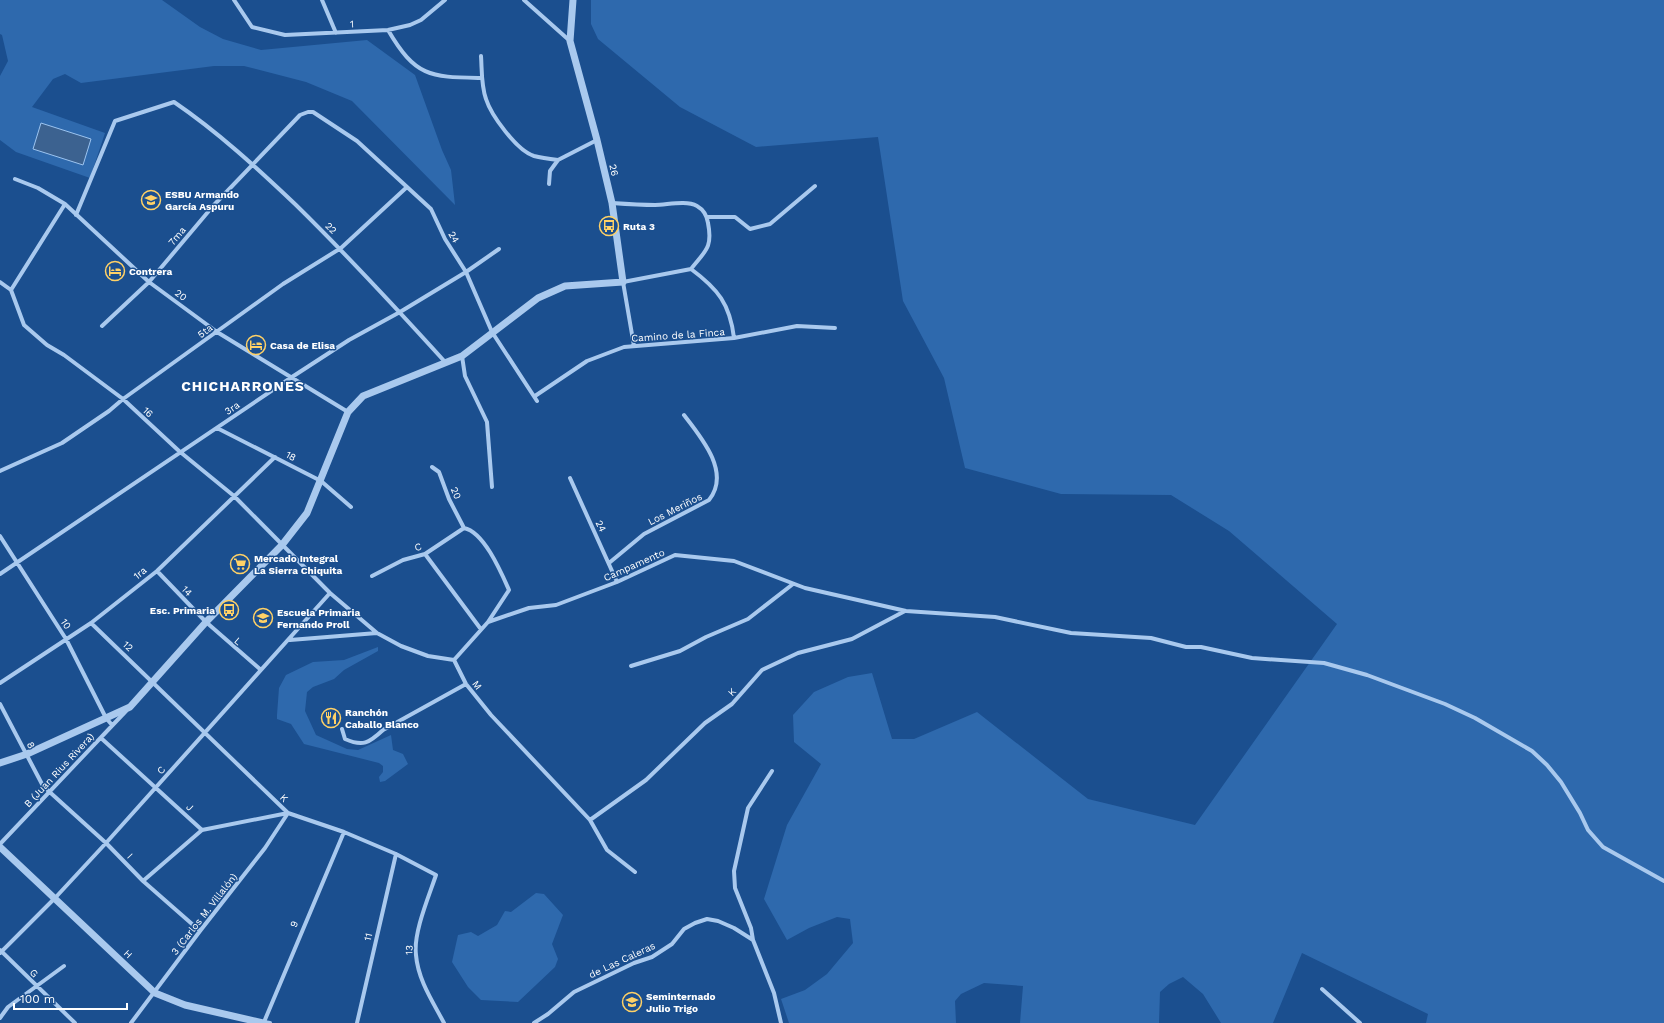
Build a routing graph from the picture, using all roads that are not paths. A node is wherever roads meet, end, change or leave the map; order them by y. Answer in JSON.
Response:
{"nodes":[{"id":1,"x":234,"y":0,"type":"edge"},
{"id":2,"x":322,"y":0,"type":"edge"},
{"id":3,"x":445,"y":0,"type":"edge"},
{"id":4,"x":524,"y":0,"type":"edge"},
{"id":5,"x":573,"y":0,"type":"edge"},
{"id":6,"x":388,"y":30,"type":"junction"},
{"id":7,"x":336,"y":33,"type":"junction"},
{"id":8,"x":570,"y":41,"type":"junction"},
{"id":9,"x":481,"y":56,"type":"dead end"},
{"id":10,"x":482,"y":78,"type":"junction"},
{"id":11,"x":318,"y":114,"type":"joint"},
{"id":12,"x":597,"y":140,"type":"junction"},
{"id":13,"x":558,"y":160,"type":"junction"},
{"id":14,"x":254,"y":165,"type":"junction"},
{"id":15,"x":15,"y":179,"type":"dead end"},
{"id":16,"x":549,"y":184,"type":"dead end"},
{"id":17,"x":816,"y":186,"type":"dead end"},
{"id":18,"x":407,"y":187,"type":"junction"},
{"id":19,"x":612,"y":203,"type":"junction"},
{"id":20,"x":65,"y":204,"type":"junction"},
{"id":21,"x":76,"y":215,"type":"junction"},
{"id":22,"x":707,"y":217,"type":"junction"},
{"id":23,"x":341,"y":248,"type":"junction"},
{"id":24,"x":499,"y":249,"type":"dead end"},
{"id":25,"x":691,"y":269,"type":"junction"},
{"id":26,"x":466,"y":272,"type":"junction"},
{"id":27,"x":0,"y":282,"type":"edge"},
{"id":28,"x":149,"y":282,"type":"junction"},
{"id":29,"x":623,"y":282,"type":"junction"},
{"id":30,"x":11,"y":290,"type":"junction"},
{"id":31,"x":400,"y":312,"type":"junction"},
{"id":32,"x":102,"y":326,"type":"dead end"},
{"id":33,"x":835,"y":328,"type":"dead end"},
{"id":34,"x":217,"y":332,"type":"junction"},
{"id":35,"x":492,"y":332,"type":"junction"},
{"id":36,"x":734,"y":338,"type":"junction"},
{"id":37,"x":634,"y":346,"type":"junction"},
{"id":38,"x":462,"y":356,"type":"junction"},
{"id":39,"x":446,"y":363,"type":"junction"},
{"id":40,"x":292,"y":377,"type":"junction"},
{"id":41,"x":534,"y":396,"type":"junction"},
{"id":42,"x":123,"y":399,"type":"junction"},
{"id":43,"x":537,"y":401,"type":"dead end"},
{"id":44,"x":348,"y":412,"type":"junction"},
{"id":45,"x":684,"y":415,"type":"dead end"},
{"id":46,"x":217,"y":428,"type":"junction"},
{"id":47,"x":179,"y":452,"type":"junction"},
{"id":48,"x":275,"y":457,"type":"junction"},
{"id":49,"x":432,"y":467,"type":"dead end"},
{"id":50,"x":0,"y":471,"type":"edge"},
{"id":51,"x":570,"y":478,"type":"dead end"},
{"id":52,"x":320,"y":481,"type":"junction"},
{"id":53,"x":492,"y":488,"type":"dead end"},
{"id":54,"x":234,"y":496,"type":"junction"},
{"id":55,"x":351,"y":507,"type":"dead end"},
{"id":56,"x":464,"y":528,"type":"junction"},
{"id":57,"x":0,"y":536,"type":"edge"},
{"id":58,"x":282,"y":545,"type":"junction"},
{"id":59,"x":425,"y":554,"type":"junction"},
{"id":60,"x":19,"y":563,"type":"junction"},
{"id":61,"x":609,"y":563,"type":"junction"},
{"id":62,"x":157,"y":571,"type":"junction"},
{"id":63,"x":0,"y":574,"type":"edge"},
{"id":64,"x":372,"y":576,"type":"dead end"},
{"id":65,"x":617,"y":582,"type":"junction"},
{"id":66,"x":793,"y":584,"type":"junction"},
{"id":67,"x":330,"y":593,"type":"junction"},
{"id":68,"x":906,"y":611,"type":"junction"},
{"id":69,"x":206,"y":622,"type":"junction"},
{"id":70,"x":488,"y":622,"type":"junction"},
{"id":71,"x":91,"y":623,"type":"junction"},
{"id":72,"x":480,"y":628,"type":"junction"},
{"id":73,"x":377,"y":633,"type":"junction"},
{"id":74,"x":66,"y":639,"type":"junction"},
{"id":75,"x":289,"y":640,"type":"junction"},
{"id":76,"x":454,"y":660,"type":"junction"},
{"id":77,"x":631,"y":666,"type":"dead end"},
{"id":78,"x":261,"y":670,"type":"junction"},
{"id":79,"x":154,"y":682,"type":"junction"},
{"id":80,"x":0,"y":683,"type":"edge"},
{"id":81,"x":466,"y":684,"type":"junction"},
{"id":82,"x":0,"y":704,"type":"edge"},
{"id":83,"x":130,"y":707,"type":"junction"},
{"id":84,"x":106,"y":718,"type":"junction"},
{"id":85,"x":112,"y":725,"type":"junction"},
{"id":86,"x":342,"y":729,"type":"dead end"},
{"id":87,"x":206,"y":733,"type":"junction"},
{"id":88,"x":101,"y":738,"type":"junction"},
{"id":89,"x":27,"y":754,"type":"junction"},
{"id":90,"x":0,"y":763,"type":"edge"},
{"id":91,"x":772,"y":771,"type":"dead end"},
{"id":92,"x":156,"y":787,"type":"junction"},
{"id":93,"x":50,"y":792,"type":"junction"},
{"id":94,"x":288,"y":813,"type":"junction"},
{"id":95,"x":590,"y":820,"type":"junction"},
{"id":96,"x":202,"y":830,"type":"junction"},
{"id":97,"x":344,"y":832,"type":"junction"},
{"id":98,"x":106,"y":843,"type":"junction"},
{"id":99,"x":0,"y":844,"type":"edge"},
{"id":100,"x":0,"y":847,"type":"edge"},
{"id":101,"x":396,"y":854,"type":"junction"},
{"id":102,"x":635,"y":872,"type":"dead end"},
{"id":103,"x":436,"y":875,"type":"joint"},
{"id":104,"x":143,"y":881,"type":"junction"},
{"id":105,"x":1664,"y":881,"type":"edge"},
{"id":106,"x":55,"y":898,"type":"junction"},
{"id":107,"x":200,"y":931,"type":"junction"},
{"id":108,"x":753,"y":940,"type":"junction"},
{"id":109,"x":0,"y":952,"type":"edge"},
{"id":110,"x":64,"y":966,"type":"dead end"},
{"id":111,"x":37,"y":986,"type":"junction"},
{"id":112,"x":1322,"y":989,"type":"dead end"},
{"id":113,"x":155,"y":992,"type":"junction"},
{"id":114,"x":0,"y":1018,"type":"edge"},
{"id":115,"x":75,"y":1023,"type":"edge"},
{"id":116,"x":131,"y":1023,"type":"edge"},
{"id":117,"x":266,"y":1023,"type":"edge"},
{"id":118,"x":357,"y":1023,"type":"edge"},
{"id":119,"x":444,"y":1023,"type":"edge"},
{"id":120,"x":534,"y":1023,"type":"edge"},
{"id":121,"x":780,"y":1023,"type":"edge"},
{"id":122,"x":1360,"y":1023,"type":"edge"}],
"edges":[{"from":1,"to":7,"type":"street","name":"1"},
{"from":2,"to":7,"type":"street"},
{"from":3,"to":6,"type":"street","name":"1"},
{"from":4,"to":8,"type":"street"},
{"from":5,"to":8,"type":"street","name":"26"},
{"from":6,"to":7,"type":"street","name":"1"},
{"from":6,"to":10,"type":"street"},
{"from":8,"to":12,"type":"street","name":"26"},
{"from":9,"to":10,"type":"street"},
{"from":10,"to":13,"type":"street"},
{"from":11,"to":14,"type":"street","name":"7ma"},
{"from":11,"to":18,"type":"street","name":"24"},
{"from":12,"to":13,"type":"street"},
{"from":12,"to":19,"type":"street","name":"26"},
{"from":13,"to":16,"type":"street"},
{"from":14,"to":21,"type":"street","name":"22"},
{"from":14,"to":23,"type":"street","name":"22"},
{"from":14,"to":28,"type":"street","name":"7ma"},
{"from":15,"to":20,"type":"street","name":"20"},
{"from":17,"to":22,"type":"street"},
{"from":18,"to":23,"type":"street","name":"5ta"},
{"from":18,"to":26,"type":"street","name":"24"},
{"from":19,"to":22,"type":"street"},
{"from":19,"to":29,"type":"street","name":"26"},
{"from":20,"to":21,"type":"street","name":"20"},
{"from":20,"to":30,"type":"street"},
{"from":21,"to":28,"type":"street","name":"20"},
{"from":22,"to":25,"type":"street"},
{"from":23,"to":31,"type":"street","name":"22"},
{"from":23,"to":34,"type":"street","name":"5ta"},
{"from":24,"to":26,"type":"street","name":"3ra"},
{"from":25,"to":29,"type":"street"},
{"from":25,"to":36,"type":"street"},
{"from":26,"to":31,"type":"street","name":"3ra"},
{"from":26,"to":35,"type":"street","name":"24"},
{"from":27,"to":30,"type":"street"},
{"from":28,"to":32,"type":"street","name":"7ma"},
{"from":28,"to":34,"type":"street","name":"20"},
{"from":29,"to":35,"type":"street"},
{"from":29,"to":37,"type":"street","name":"26"},
{"from":30,"to":42,"type":"street","name":"16"},
{"from":31,"to":39,"type":"street","name":"22"},
{"from":31,"to":40,"type":"street","name":"3ra"},
{"from":33,"to":36,"type":"street","name":"Camino de la Finca"},
{"from":34,"to":40,"type":"street","name":"20"},
{"from":34,"to":42,"type":"street","name":"5ta"},
{"from":35,"to":38,"type":"street"},
{"from":35,"to":41,"type":"street","name":"24"},
{"from":36,"to":37,"type":"street","name":"Camino de la Finca"},
{"from":37,"to":41,"type":"street","name":"Camino de la Finca"},
{"from":38,"to":39,"type":"street"},
{"from":38,"to":53,"type":"street"},
{"from":39,"to":44,"type":"street"},
{"from":40,"to":44,"type":"street","name":"20"},
{"from":40,"to":46,"type":"street","name":"3ra"},
{"from":41,"to":43,"type":"street","name":"24"},
{"from":42,"to":47,"type":"street","name":"16"},
{"from":42,"to":50,"type":"street","name":"5ta"},
{"from":44,"to":52,"type":"street"},
{"from":45,"to":61,"type":"street","name":"Los Meriños"},
{"from":46,"to":47,"type":"street","name":"3ra"},
{"from":46,"to":48,"type":"street","name":"18"},
{"from":47,"to":54,"type":"street","name":"16"},
{"from":47,"to":60,"type":"street","name":"3ra"},
{"from":48,"to":52,"type":"street","name":"18"},
{"from":48,"to":54,"type":"street","name":"1ra"},
{"from":49,"to":56,"type":"street","name":"20"},
{"from":51,"to":61,"type":"street","name":"24"},
{"from":52,"to":55,"type":"street","name":"18"},
{"from":52,"to":58,"type":"street"},
{"from":54,"to":58,"type":"street","name":"16"},
{"from":54,"to":62,"type":"street","name":"1ra"},
{"from":56,"to":59,"type":"street","name":"C"},
{"from":56,"to":70,"type":"street"},
{"from":57,"to":60,"type":"street","name":"10"},
{"from":58,"to":67,"type":"street"},
{"from":58,"to":69,"type":"street"},
{"from":59,"to":64,"type":"street","name":"C"},
{"from":59,"to":72,"type":"street"},
{"from":60,"to":63,"type":"street","name":"3ra"},
{"from":60,"to":74,"type":"street","name":"10"},
{"from":61,"to":65,"type":"street","name":"24"},
{"from":62,"to":69,"type":"street","name":"14"},
{"from":62,"to":71,"type":"street","name":"1ra"},
{"from":65,"to":66,"type":"street","name":"Campamento"},
{"from":65,"to":70,"type":"street","name":"Campamento"},
{"from":66,"to":68,"type":"street","name":"Campamento"},
{"from":66,"to":77,"type":"street"},
{"from":67,"to":73,"type":"street"},
{"from":67,"to":75,"type":"street","name":"C"},
{"from":68,"to":95,"type":"street","name":"K"},
{"from":68,"to":105,"type":"street","name":"Campamento"},
{"from":69,"to":78,"type":"street","name":"L"},
{"from":69,"to":79,"type":"street"},
{"from":70,"to":72,"type":"street","name":"Campamento"},
{"from":71,"to":74,"type":"street","name":"1ra"},
{"from":71,"to":79,"type":"street","name":"12"},
{"from":72,"to":76,"type":"street","name":"Campamento"},
{"from":73,"to":75,"type":"street"},
{"from":73,"to":76,"type":"street"},
{"from":74,"to":80,"type":"street","name":"1ra"},
{"from":74,"to":84,"type":"street","name":"10"},
{"from":75,"to":78,"type":"street","name":"C"},
{"from":76,"to":81,"type":"street","name":"M"},
{"from":78,"to":87,"type":"street","name":"C"},
{"from":79,"to":83,"type":"street"},
{"from":79,"to":87,"type":"street","name":"K"},
{"from":81,"to":86,"type":"street"},
{"from":81,"to":95,"type":"street","name":"M"},
{"from":82,"to":89,"type":"street","name":"8"},
{"from":83,"to":84,"type":"street"},
{"from":83,"to":85,"type":"street","name":"B (Juan Rius Rivera)"},
{"from":84,"to":85,"type":"street","name":"10"},
{"from":84,"to":89,"type":"street"},
{"from":85,"to":88,"type":"street","name":"B (Juan Rius Rivera)"},
{"from":87,"to":92,"type":"street","name":"C"},
{"from":87,"to":94,"type":"street","name":"K"},
{"from":88,"to":92,"type":"street","name":"J"},
{"from":88,"to":93,"type":"street","name":"B (Juan Rius Rivera)"},
{"from":89,"to":90,"type":"street"},
{"from":89,"to":93,"type":"street","name":"8"},
{"from":91,"to":108,"type":"street"},
{"from":92,"to":96,"type":"street","name":"J"},
{"from":92,"to":98,"type":"street","name":"C"},
{"from":93,"to":98,"type":"street","name":"I"},
{"from":93,"to":99,"type":"street","name":"B (Juan Rius Rivera)"},
{"from":94,"to":96,"type":"street"},
{"from":94,"to":97,"type":"street","name":"K"},
{"from":94,"to":107,"type":"street","name":"3 (Carlos M. Villalón)"},
{"from":95,"to":102,"type":"street","name":"M"},
{"from":96,"to":104,"type":"street"},
{"from":97,"to":101,"type":"street","name":"K"},
{"from":97,"to":117,"type":"street","name":"9"},
{"from":98,"to":104,"type":"street","name":"I"},
{"from":98,"to":106,"type":"street","name":"C"},
{"from":100,"to":106,"type":"street","name":"H"},
{"from":101,"to":103,"type":"street","name":"K"},
{"from":101,"to":118,"type":"street","name":"11"},
{"from":103,"to":119,"type":"street","name":"13"},
{"from":104,"to":107,"type":"street","name":"I"},
{"from":106,"to":109,"type":"street","name":"C"},
{"from":106,"to":113,"type":"street","name":"H"},
{"from":107,"to":113,"type":"street","name":"3 (Carlos M. Villalón)"},
{"from":108,"to":120,"type":"street","name":"de Las Caleras"},
{"from":108,"to":121,"type":"street"},
{"from":109,"to":111,"type":"street","name":"G"},
{"from":110,"to":111,"type":"street"},
{"from":111,"to":114,"type":"street"},
{"from":111,"to":115,"type":"street","name":"G"},
{"from":112,"to":122,"type":"street"},
{"from":113,"to":116,"type":"street","name":"3 (Carlos M. Villalón)"},
{"from":113,"to":117,"type":"street","name":"H"}]}
